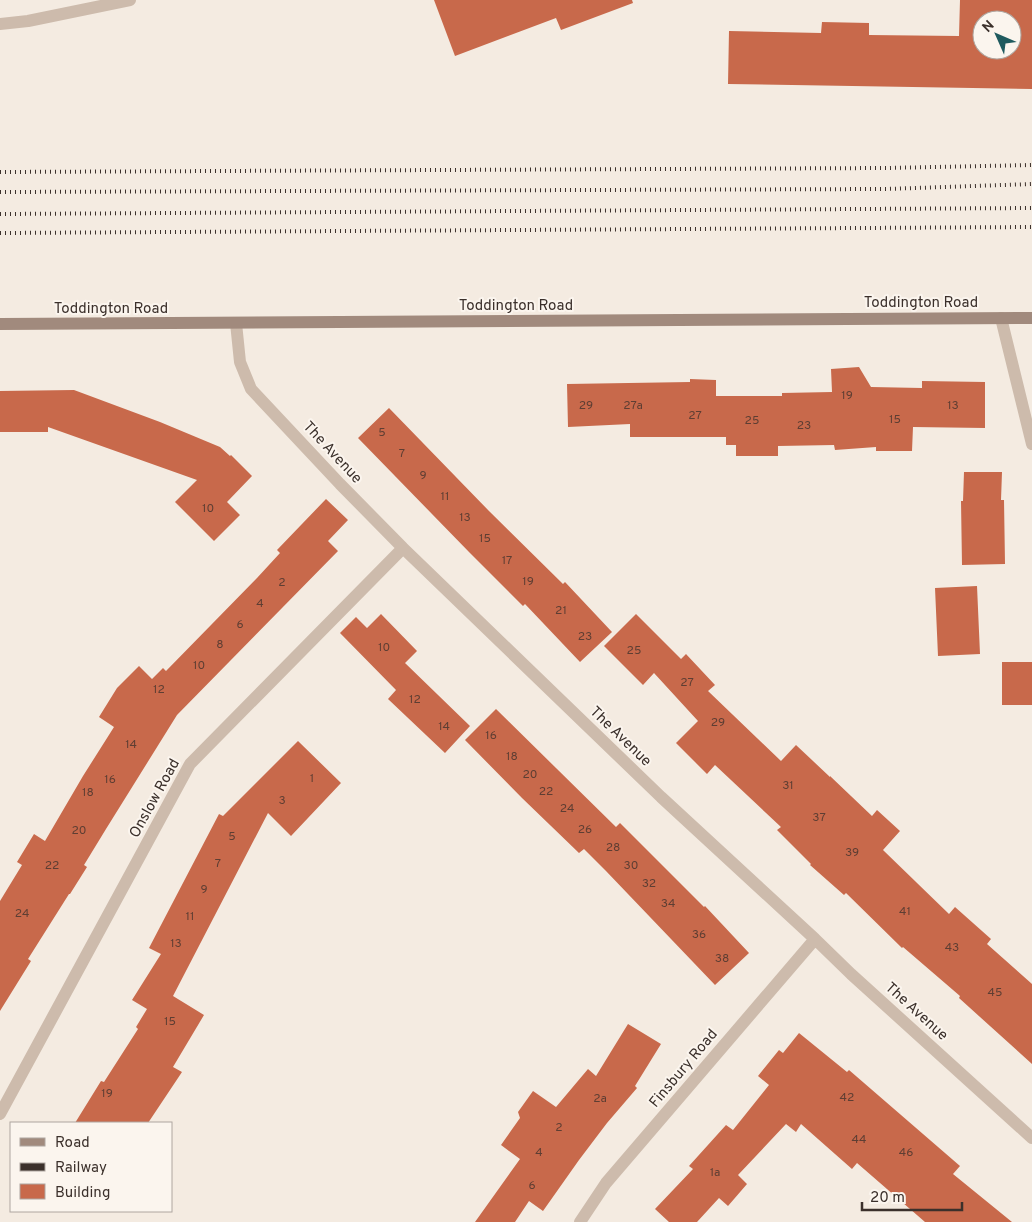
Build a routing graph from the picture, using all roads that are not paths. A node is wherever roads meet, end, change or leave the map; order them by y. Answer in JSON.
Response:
{"nodes":[{"id":1,"x":130,"y":0,"type":"edge"},
{"id":2,"x":0,"y":24,"type":"edge"},
{"id":3,"x":1001,"y":318,"type":"junction"},
{"id":4,"x":1032,"y":318,"type":"edge"},
{"id":5,"x":0,"y":324,"type":"edge"},
{"id":6,"x":236,"y":324,"type":"junction"},
{"id":7,"x":1032,"y":444,"type":"edge"},
{"id":8,"x":402,"y":548,"type":"junction"},
{"id":9,"x":815,"y":939,"type":"junction"},
{"id":10,"x":0,"y":1114,"type":"edge"},
{"id":11,"x":1032,"y":1138,"type":"edge"},
{"id":12,"x":580,"y":1222,"type":"edge"}],
"edges":[{"from":1,"to":2,"type":"street"},
{"from":3,"to":4,"type":"main road","name":"Toddington Road"},
{"from":3,"to":6,"type":"main road","name":"Toddington Road"},
{"from":3,"to":7,"type":"street"},
{"from":5,"to":6,"type":"main road","name":"Toddington Road"},
{"from":6,"to":8,"type":"street","name":"The Avenue"},
{"from":8,"to":9,"type":"street","name":"The Avenue"},
{"from":8,"to":10,"type":"street","name":"Onslow Road"},
{"from":9,"to":11,"type":"street","name":"The Avenue"},
{"from":9,"to":12,"type":"street","name":"Finsbury Road"}]}
